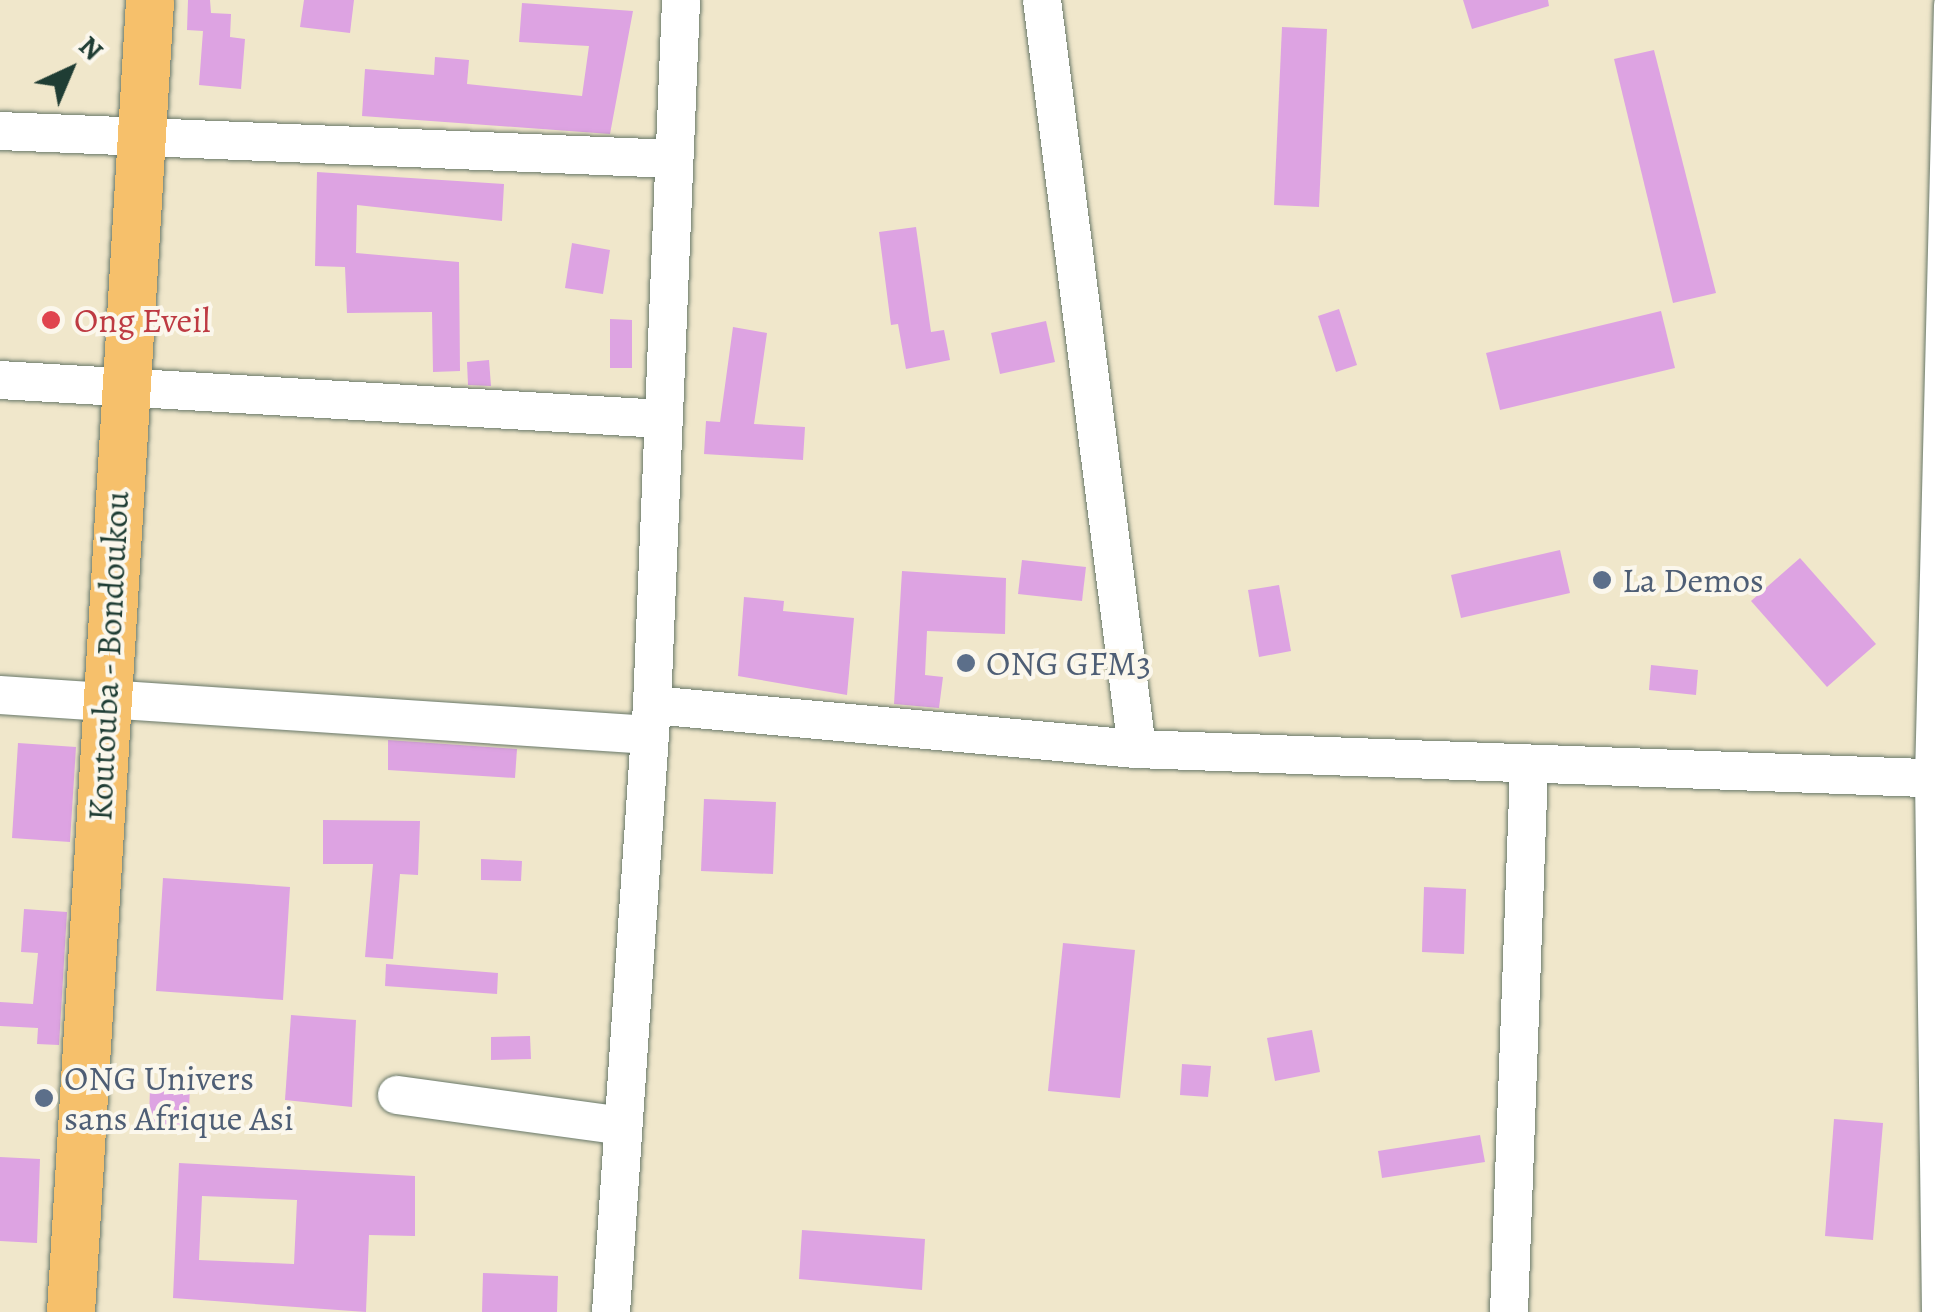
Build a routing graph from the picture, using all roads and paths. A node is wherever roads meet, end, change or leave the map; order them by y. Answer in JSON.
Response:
{"nodes":[{"id":1,"x":150,"y":0,"type":"edge"},
{"id":2,"x":680,"y":0,"type":"edge"},
{"id":3,"x":1042,"y":0,"type":"edge"},
{"id":4,"x":1953,"y":5,"type":"edge"},
{"id":5,"x":0,"y":130,"type":"edge"},
{"id":6,"x":138,"y":140,"type":"junction"},
{"id":7,"x":673,"y":159,"type":"junction"},
{"id":8,"x":0,"y":380,"type":"edge"},
{"id":9,"x":124,"y":386,"type":"junction"},
{"id":10,"x":662,"y":419,"type":"junction"},
{"id":11,"x":1948,"y":435,"type":"edge"},
{"id":12,"x":0,"y":695,"type":"edge"},
{"id":13,"x":105,"y":700,"type":"junction"},
{"id":14,"x":651,"y":720,"type":"junction"},
{"id":15,"x":1137,"y":749,"type":"junction"},
{"id":16,"x":1529,"y":768,"type":"junction"},
{"id":17,"x":1944,"y":779,"type":"edge"},
{"id":18,"x":397,"y":1094,"type":"dead end"},
{"id":19,"x":623,"y":1126,"type":"junction"},
{"id":20,"x":71,"y":1312,"type":"edge"},
{"id":21,"x":610,"y":1312,"type":"edge"},
{"id":22,"x":1509,"y":1312,"type":"edge"},
{"id":23,"x":1941,"y":1312,"type":"edge"}],
"edges":[{"from":1,"to":6,"type":"main road","name":"Koutouba - Bondoukou"},
{"from":2,"to":7,"type":"street"},
{"from":3,"to":15,"type":"street"},
{"from":4,"to":11,"type":"street"},
{"from":5,"to":6,"type":"street"},
{"from":6,"to":7,"type":"street"},
{"from":6,"to":9,"type":"main road","name":"Koutouba - Bondoukou"},
{"from":7,"to":10,"type":"street"},
{"from":8,"to":9,"type":"street"},
{"from":9,"to":10,"type":"street"},
{"from":9,"to":13,"type":"main road","name":"Koutouba - Bondoukou"},
{"from":10,"to":14,"type":"street"},
{"from":11,"to":17,"type":"street"},
{"from":12,"to":13,"type":"street"},
{"from":13,"to":14,"type":"street"},
{"from":13,"to":20,"type":"main road","name":"Koutouba - Bondoukou"},
{"from":14,"to":15,"type":"street"},
{"from":14,"to":19,"type":"street"},
{"from":15,"to":16,"type":"street"},
{"from":16,"to":17,"type":"street"},
{"from":16,"to":22,"type":"street"},
{"from":17,"to":23,"type":"street"},
{"from":18,"to":19,"type":"street"},
{"from":19,"to":21,"type":"street"}]}
